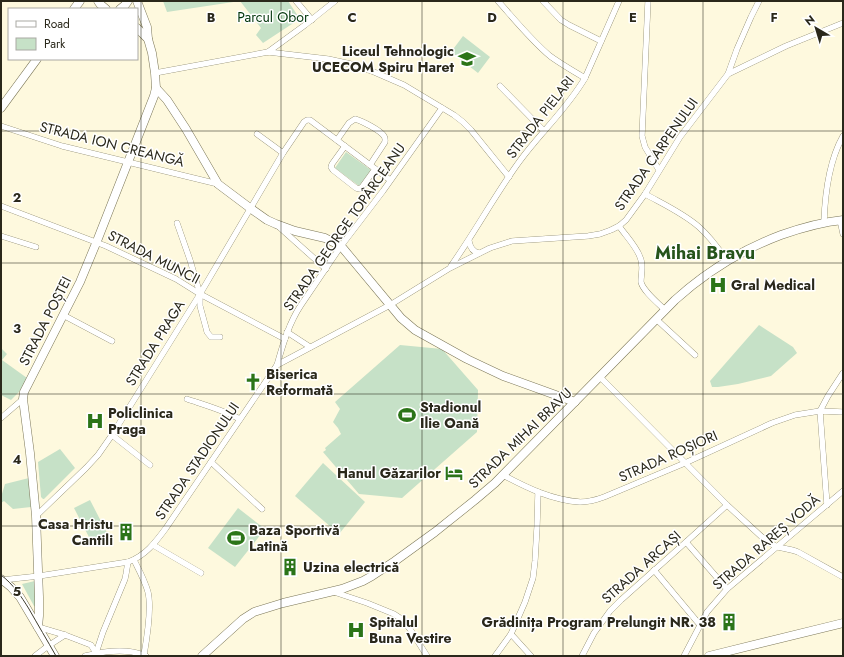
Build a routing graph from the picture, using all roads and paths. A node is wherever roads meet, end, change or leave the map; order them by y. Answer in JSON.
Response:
{"nodes":[{"id":1,"x":137,"y":1,"type":"edge"},
{"id":2,"x":296,"y":1,"type":"edge"},
{"id":3,"x":335,"y":1,"type":"edge"},
{"id":4,"x":498,"y":1,"type":"edge"},
{"id":5,"x":543,"y":1,"type":"edge"},
{"id":6,"x":619,"y":1,"type":"edge"},
{"id":7,"x":648,"y":1,"type":"edge"},
{"id":8,"x":759,"y":1,"type":"edge"},
{"id":9,"x":312,"y":20,"type":"junction"},
{"id":10,"x":843,"y":23,"type":"edge"},
{"id":11,"x":138,"y":29,"type":"edge"},
{"id":12,"x":148,"y":39,"type":"junction"},
{"id":13,"x":601,"y":41,"type":"junction"},
{"id":14,"x":268,"y":52,"type":"junction"},
{"id":15,"x":36,"y":60,"type":"edge"},
{"id":16,"x":156,"y":73,"type":"junction"},
{"id":17,"x":728,"y":74,"type":"junction"},
{"id":18,"x":585,"y":78,"type":"junction"},
{"id":19,"x":500,"y":86,"type":"dead end"},
{"id":20,"x":156,"y":88,"type":"junction"},
{"id":21,"x":1,"y":108,"type":"edge"},
{"id":22,"x":442,"y":108,"type":"junction"},
{"id":23,"x":1,"y":126,"type":"edge"},
{"id":24,"x":544,"y":130,"type":"junction"},
{"id":25,"x":258,"y":134,"type":"dead end"},
{"id":26,"x":843,"y":136,"type":"edge"},
{"id":27,"x":337,"y":140,"type":"junction"},
{"id":28,"x":345,"y":146,"type":"junction"},
{"id":29,"x":283,"y":153,"type":"junction"},
{"id":30,"x":127,"y":162,"type":"junction"},
{"id":31,"x":373,"y":167,"type":"junction"},
{"id":32,"x":659,"y":170,"type":"junction"},
{"id":33,"x":509,"y":177,"type":"junction"},
{"id":34,"x":390,"y":180,"type":"junction"},
{"id":35,"x":218,"y":184,"type":"junction"},
{"id":36,"x":645,"y":194,"type":"junction"},
{"id":37,"x":1,"y":206,"type":"edge"},
{"id":38,"x":250,"y":208,"type":"junction"},
{"id":39,"x":841,"y":220,"type":"edge"},
{"id":40,"x":824,"y":222,"type":"junction"},
{"id":41,"x":177,"y":223,"type":"dead end"},
{"id":42,"x":276,"y":224,"type":"junction"},
{"id":43,"x":619,"y":226,"type":"junction"},
{"id":44,"x":843,"y":234,"type":"edge"},
{"id":45,"x":1,"y":236,"type":"edge"},
{"id":46,"x":97,"y":241,"type":"junction"},
{"id":47,"x":468,"y":241,"type":"junction"},
{"id":48,"x":341,"y":246,"type":"junction"},
{"id":49,"x":36,"y":247,"type":"dead end"},
{"id":50,"x":479,"y":253,"type":"junction"},
{"id":51,"x":727,"y":261,"type":"junction"},
{"id":52,"x":450,"y":268,"type":"junction"},
{"id":53,"x":326,"y":269,"type":"junction"},
{"id":54,"x":200,"y":294,"type":"junction"},
{"id":55,"x":390,"y":305,"type":"junction"},
{"id":56,"x":665,"y":310,"type":"junction"},
{"id":57,"x":63,"y":315,"type":"junction"},
{"id":58,"x":656,"y":319,"type":"junction"},
{"id":59,"x":287,"y":332,"type":"junction"},
{"id":60,"x":220,"y":337,"type":"dead end"},
{"id":61,"x":285,"y":339,"type":"junction"},
{"id":62,"x":112,"y":341,"type":"dead end"},
{"id":63,"x":310,"y":347,"type":"junction"},
{"id":64,"x":695,"y":355,"type":"dead end"},
{"id":65,"x":277,"y":366,"type":"junction"},
{"id":66,"x":843,"y":373,"type":"edge"},
{"id":67,"x":600,"y":377,"type":"junction"},
{"id":68,"x":23,"y":399,"type":"junction"},
{"id":69,"x":187,"y":399,"type":"dead end"},
{"id":70,"x":575,"y":402,"type":"junction"},
{"id":71,"x":820,"y":411,"type":"junction"},
{"id":72,"x":843,"y":412,"type":"edge"},
{"id":73,"x":1,"y":418,"type":"edge"},
{"id":74,"x":240,"y":419,"type":"junction"},
{"id":75,"x":112,"y":435,"type":"junction"},
{"id":76,"x":211,"y":462,"type":"junction"},
{"id":77,"x":685,"y":463,"type":"junction"},
{"id":78,"x":150,"y":465,"type":"dead end"},
{"id":79,"x":503,"y":475,"type":"junction"},
{"id":80,"x":843,"y":491,"type":"edge"},
{"id":81,"x":538,"y":492,"type":"junction"},
{"id":82,"x":727,"y":505,"type":"junction"},
{"id":83,"x":826,"y":505,"type":"junction"},
{"id":84,"x":262,"y":509,"type":"dead end"},
{"id":85,"x":36,"y":516,"type":"junction"},
{"id":86,"x":686,"y":542,"type":"junction"},
{"id":87,"x":153,"y":545,"type":"junction"},
{"id":88,"x":778,"y":547,"type":"junction"},
{"id":89,"x":131,"y":561,"type":"junction"},
{"id":90,"x":654,"y":570,"type":"junction"},
{"id":91,"x":201,"y":573,"type":"dead end"},
{"id":92,"x":39,"y":576,"type":"junction"},
{"id":93,"x":843,"y":577,"type":"edge"},
{"id":94,"x":2,"y":579,"type":"edge"},
{"id":95,"x":727,"y":589,"type":"junction"},
{"id":96,"x":333,"y":591,"type":"junction"},
{"id":97,"x":843,"y":623,"type":"edge"},
{"id":98,"x":700,"y":625,"type":"junction"},
{"id":99,"x":38,"y":627,"type":"junction"},
{"id":100,"x":511,"y":634,"type":"junction"},
{"id":101,"x":65,"y":635,"type":"junction"},
{"id":102,"x":48,"y":645,"type":"junction"},
{"id":103,"x":96,"y":653,"type":"junction"},
{"id":104,"x":145,"y":655,"type":"edge"},
{"id":105,"x":35,"y":656,"type":"edge"},
{"id":106,"x":55,"y":656,"type":"edge"},
{"id":107,"x":85,"y":656,"type":"edge"},
{"id":108,"x":202,"y":656,"type":"edge"},
{"id":109,"x":427,"y":656,"type":"edge"},
{"id":110,"x":495,"y":656,"type":"edge"},
{"id":111,"x":531,"y":656,"type":"edge"},
{"id":112,"x":582,"y":656,"type":"edge"},
{"id":113,"x":684,"y":656,"type":"edge"},
{"id":114,"x":709,"y":656,"type":"edge"}],
"edges":[{"from":1,"to":12,"type":"main road","name":"STRADA POȘTEI"},
{"from":2,"to":9,"type":"street"},
{"from":3,"to":9,"type":"street"},
{"from":4,"to":18,"type":"street"},
{"from":5,"to":13,"type":"street"},
{"from":6,"to":13,"type":"street","name":"STRADA PIELARI"},
{"from":7,"to":32,"type":"street"},
{"from":8,"to":17,"type":"street","name":"STRADA CARPENULUI"},
{"from":9,"to":14,"type":"street"},
{"from":10,"to":17,"type":"street"},
{"from":11,"to":12,"type":"main road"},
{"from":12,"to":16,"type":"main road","name":"STRADA POȘTEI"},
{"from":13,"to":18,"type":"street","name":"STRADA PIELARI"},
{"from":14,"to":16,"type":"street"},
{"from":14,"to":22,"type":"street"},
{"from":15,"to":21,"type":"main road"},
{"from":16,"to":20,"type":"main road","name":"STRADA POȘTEI"},
{"from":17,"to":32,"type":"street","name":"STRADA CARPENULUI"},
{"from":18,"to":24,"type":"street","name":"STRADA PIELARI"},
{"from":19,"to":24,"type":"street"},
{"from":20,"to":30,"type":"main road","name":"STRADA POȘTEI"},
{"from":20,"to":35,"type":"main road"},
{"from":22,"to":33,"type":"street"},
{"from":22,"to":34,"type":"street","name":"STRADA GEORGE TOPÂRCEANU"},
{"from":23,"to":30,"type":"street","name":"STRADA ION CREANGĂ"},
{"from":24,"to":33,"type":"street","name":"STRADA PIELARI"},
{"from":25,"to":29,"type":"street"},
{"from":26,"to":40,"type":"street"},
{"from":27,"to":28,"type":"street"},
{"from":27,"to":29,"type":"street","name":"STRADA PRAGA"},
{"from":27,"to":31,"type":"street"},
{"from":28,"to":31,"type":"street"},
{"from":28,"to":31,"type":"street"},
{"from":29,"to":38,"type":"street","name":"STRADA PRAGA"},
{"from":30,"to":35,"type":"street","name":"STRADA ION CREANGĂ"},
{"from":30,"to":46,"type":"main road","name":"STRADA POȘTEI"},
{"from":31,"to":34,"type":"street"},
{"from":32,"to":36,"type":"street","name":"STRADA CARPENULUI"},
{"from":33,"to":47,"type":"street","name":"STRADA PIELARI"},
{"from":34,"to":48,"type":"street","name":"STRADA GEORGE TOPÂRCEANU"},
{"from":35,"to":38,"type":"main road"},
{"from":36,"to":43,"type":"street","name":"STRADA CARPENULUI"},
{"from":36,"to":51,"type":"street"},
{"from":37,"to":46,"type":"street","name":"STRADA MUNCII"},
{"from":38,"to":42,"type":"main road"},
{"from":38,"to":54,"type":"street","name":"STRADA PRAGA"},
{"from":39,"to":40,"type":"main road","name":"STRADA MIHAI BRAVU"},
{"from":39,"to":44,"type":"street"},
{"from":40,"to":51,"type":"main road","name":"STRADA MIHAI BRAVU"},
{"from":41,"to":54,"type":"street"},
{"from":42,"to":48,"type":"main road"},
{"from":42,"to":53,"type":"street"},
{"from":43,"to":50,"type":"street","name":"STRADA CARPENULUI"},
{"from":43,"to":56,"type":"street"},
{"from":45,"to":49,"type":"street"},
{"from":46,"to":54,"type":"street","name":"STRADA MUNCII"},
{"from":46,"to":57,"type":"main road","name":"STRADA POȘTEI"},
{"from":47,"to":50,"type":"street"},
{"from":47,"to":52,"type":"street","name":"STRADA PIELARI"},
{"from":48,"to":53,"type":"street","name":"STRADA GEORGE TOPÂRCEANU"},
{"from":48,"to":55,"type":"main road"},
{"from":50,"to":52,"type":"street","name":"STRADA CARPENULUI"},
{"from":51,"to":56,"type":"main road","name":"STRADA MIHAI BRAVU"},
{"from":52,"to":55,"type":"street","name":"STRADA PIELARI"},
{"from":53,"to":59,"type":"street","name":"STRADA GEORGE TOPÂRCEANU"},
{"from":54,"to":60,"type":"street"},
{"from":54,"to":61,"type":"street","name":"STRADA MUNCII"},
{"from":54,"to":75,"type":"street","name":"STRADA PRAGA"},
{"from":55,"to":63,"type":"street","name":"STRADA STADIONULUI"},
{"from":55,"to":70,"type":"main road"},
{"from":56,"to":58,"type":"main road","name":"STRADA MIHAI BRAVU"},
{"from":57,"to":62,"type":"street"},
{"from":57,"to":68,"type":"main road","name":"STRADA POȘTEI"},
{"from":58,"to":64,"type":"street"},
{"from":58,"to":67,"type":"main road","name":"STRADA MIHAI BRAVU"},
{"from":59,"to":61,"type":"street","name":"STRADA GEORGE TOPÂRCEANU"},
{"from":59,"to":63,"type":"street"},
{"from":61,"to":65,"type":"street","name":"STRADA GEORGE TOPÂRCEANU"},
{"from":63,"to":65,"type":"street","name":"STRADA STADIONULUI"},
{"from":65,"to":74,"type":"street","name":"STRADA STADIONULUI"},
{"from":66,"to":71,"type":"street"},
{"from":67,"to":70,"type":"main road","name":"STRADA MIHAI BRAVU"},
{"from":67,"to":77,"type":"street"},
{"from":68,"to":73,"type":"street"},
{"from":68,"to":85,"type":"main road","name":"STRADA POȘTEI"},
{"from":69,"to":74,"type":"street"},
{"from":70,"to":79,"type":"main road","name":"STRADA MIHAI BRAVU"},
{"from":71,"to":72,"type":"street","name":"STRADA ROȘIORI"},
{"from":71,"to":77,"type":"street","name":"STRADA ROȘIORI"},
{"from":71,"to":83,"type":"street"},
{"from":74,"to":76,"type":"street","name":"STRADA STADIONULUI"},
{"from":75,"to":78,"type":"street"},
{"from":75,"to":85,"type":"street","name":"STRADA PRAGA"},
{"from":76,"to":84,"type":"street"},
{"from":76,"to":87,"type":"street","name":"STRADA STADIONULUI"},
{"from":77,"to":81,"type":"street","name":"STRADA ROȘIORI"},
{"from":77,"to":82,"type":"street"},
{"from":79,"to":81,"type":"street","name":"STRADA ROȘIORI"},
{"from":79,"to":96,"type":"main road","name":"STRADA MIHAI BRAVU"},
{"from":80,"to":83,"type":"street","name":"STRADA RAREȘ VODĂ"},
{"from":81,"to":100,"type":"street"},
{"from":82,"to":86,"type":"street","name":"STRADA ARCAȘI"},
{"from":82,"to":88,"type":"street"},
{"from":83,"to":88,"type":"street","name":"STRADA RAREȘ VODĂ"},
{"from":85,"to":92,"type":"main road","name":"STRADA POȘTEI"},
{"from":86,"to":90,"type":"street","name":"STRADA ARCAȘI"},
{"from":86,"to":95,"type":"street"},
{"from":87,"to":89,"type":"street","name":"STRADA STADIONULUI"},
{"from":87,"to":91,"type":"street"},
{"from":88,"to":93,"type":"street"},
{"from":88,"to":95,"type":"street","name":"STRADA RAREȘ VODĂ"},
{"from":89,"to":92,"type":"street","name":"STRADA STADIONULUI"},
{"from":89,"to":103,"type":"street"},
{"from":89,"to":104,"type":"street"},
{"from":90,"to":98,"type":"street"},
{"from":90,"to":112,"type":"street","name":"STRADA ARCAȘI"},
{"from":92,"to":94,"type":"street","name":"STRADA STADIONULUI"},
{"from":92,"to":99,"type":"main road","name":"STRADA POȘTEI"},
{"from":94,"to":99,"type":"main road"},
{"from":95,"to":98,"type":"street","name":"STRADA RAREȘ VODĂ"},
{"from":96,"to":108,"type":"main road","name":"STRADA MIHAI BRAVU"},
{"from":96,"to":109,"type":"street"},
{"from":97,"to":114,"type":"main road"},
{"from":98,"to":113,"type":"street","name":"STRADA RAREȘ VODĂ"},
{"from":99,"to":101,"type":"street"},
{"from":99,"to":102,"type":"main road"},
{"from":100,"to":110,"type":"street"},
{"from":100,"to":111,"type":"street"},
{"from":101,"to":102,"type":"street"},
{"from":101,"to":103,"type":"street"},
{"from":102,"to":105,"type":"street"},
{"from":102,"to":106,"type":"main road"},
{"from":103,"to":104,"type":"street"},
{"from":103,"to":107,"type":"street"}]}
